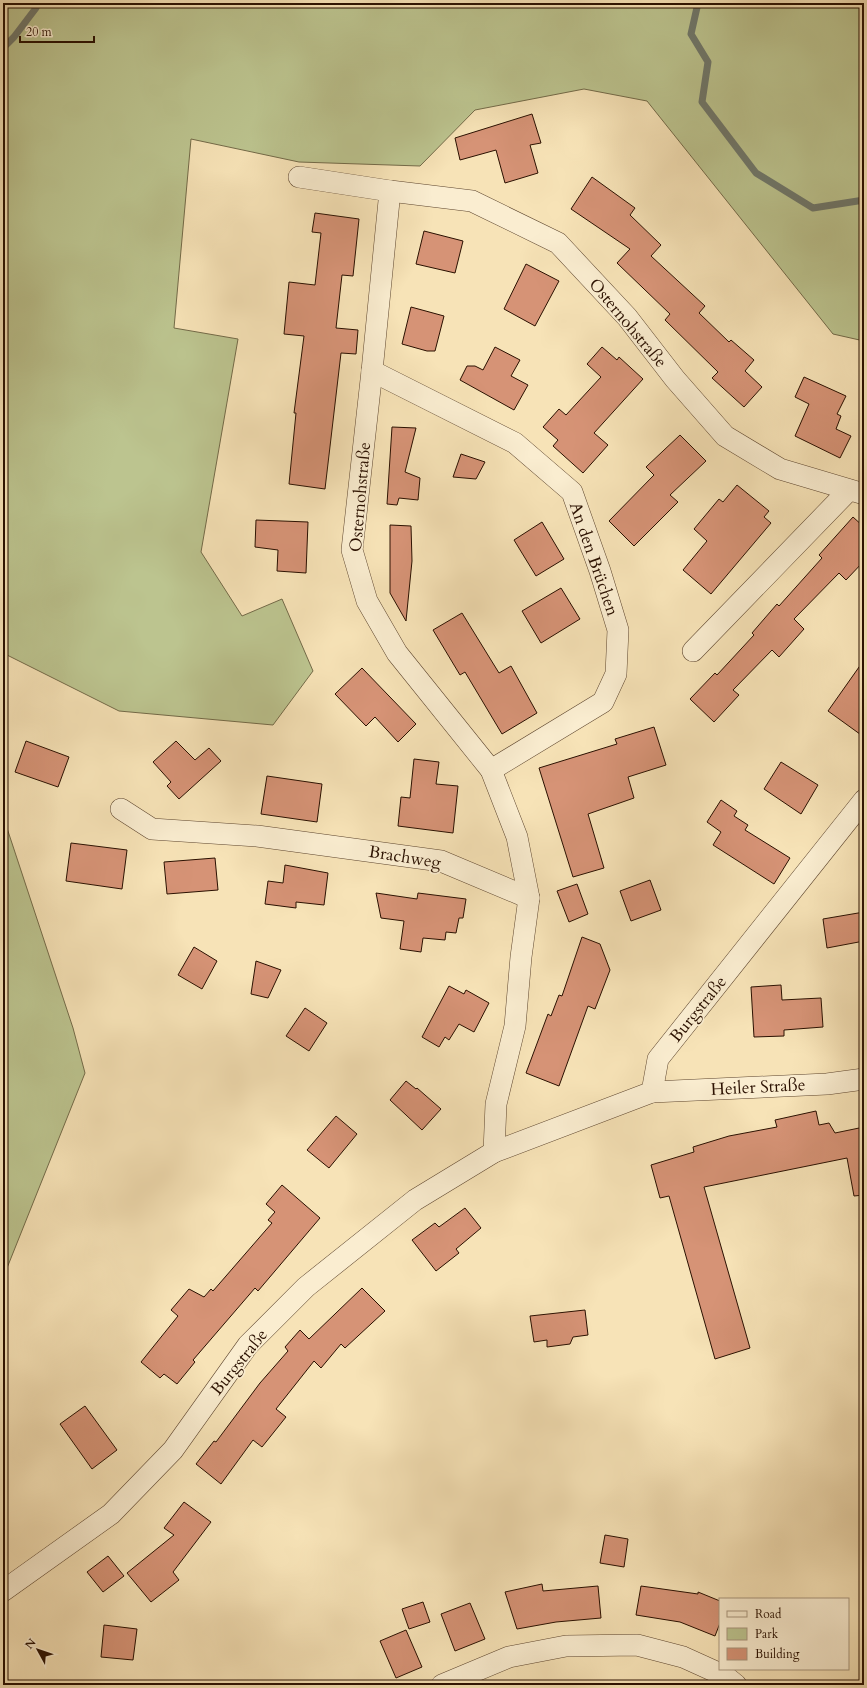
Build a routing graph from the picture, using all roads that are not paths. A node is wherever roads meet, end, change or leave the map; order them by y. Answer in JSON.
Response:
{"nodes":[{"id":1,"x":299,"y":176,"type":"dead end"},
{"id":2,"x":390,"y":192,"type":"junction"},
{"id":3,"x":372,"y":370,"type":"junction"},
{"id":4,"x":856,"y":492,"type":"edge"},
{"id":5,"x":693,"y":651,"type":"dead end"},
{"id":6,"x":491,"y":770,"type":"junction"},
{"id":7,"x":864,"y":800,"type":"edge"},
{"id":8,"x":121,"y":809,"type":"dead end"},
{"id":9,"x":529,"y":898,"type":"junction"},
{"id":10,"x":864,"y":1079,"type":"edge"},
{"id":11,"x":652,"y":1092,"type":"junction"},
{"id":12,"x":494,"y":1152,"type":"junction"},
{"id":13,"x":12,"y":1574,"type":"edge"},
{"id":14,"x":3,"y":1591,"type":"edge"},
{"id":15,"x":442,"y":1685,"type":"edge"},
{"id":16,"x":736,"y":1685,"type":"edge"}],
"edges":[{"from":1,"to":2,"type":"street","name":"Osternohstraße"},
{"from":2,"to":3,"type":"street","name":"Osternohstraße"},
{"from":2,"to":4,"type":"street","name":"Osternohstraße"},
{"from":3,"to":6,"type":"street","name":"Osternohstraße"},
{"from":3,"to":6,"type":"street","name":"An den Brüchen"},
{"from":4,"to":5,"type":"street","name":"Osternohstraße"},
{"from":6,"to":9,"type":"street","name":"Osternohstraße"},
{"from":7,"to":11,"type":"street","name":"Burgstraße"},
{"from":8,"to":9,"type":"street","name":"Brachweg"},
{"from":9,"to":12,"type":"street"},
{"from":10,"to":11,"type":"street","name":"Heiler Straße"},
{"from":11,"to":12,"type":"street","name":"Burgstraße"},
{"from":12,"to":13,"type":"street","name":"Burgstraße"},
{"from":13,"to":14,"type":"street","name":"Burgstraße"},
{"from":15,"to":16,"type":"street"}]}
